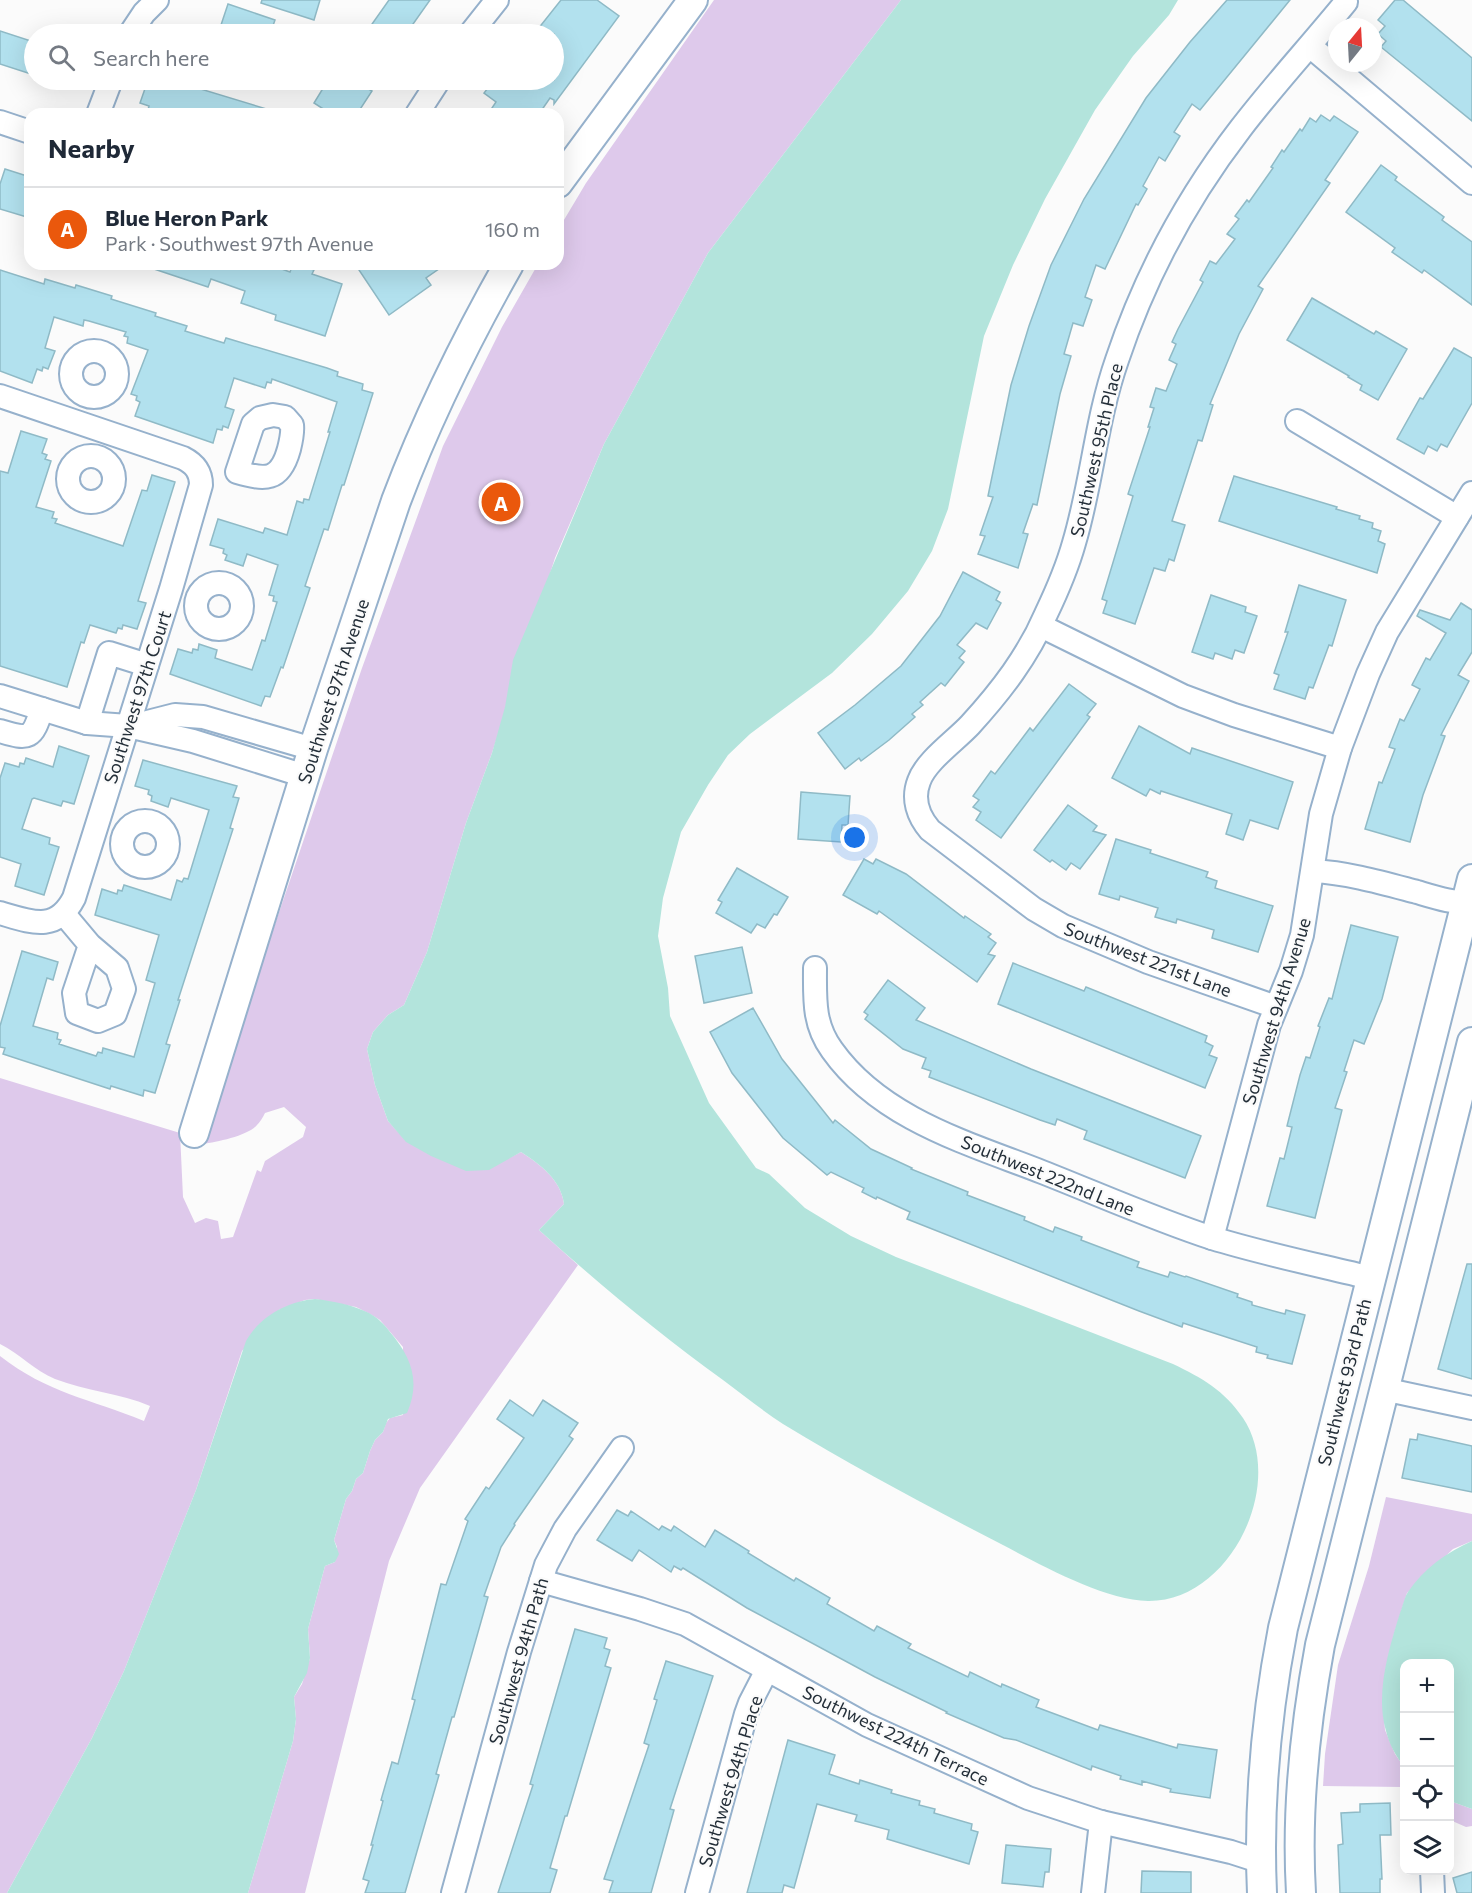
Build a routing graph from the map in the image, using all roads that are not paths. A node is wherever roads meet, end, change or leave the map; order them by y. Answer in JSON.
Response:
{"nodes":[{"id":1,"x":157,"y":0,"type":"edge"},
{"id":2,"x":497,"y":0,"type":"edge"},
{"id":3,"x":690,"y":1,"type":"edge"},
{"id":4,"x":1346,"y":3,"type":"dead end"},
{"id":5,"x":137,"y":24,"type":"edge"},
{"id":6,"x":478,"y":24,"type":"edge"},
{"id":7,"x":1310,"y":46,"type":"junction"},
{"id":8,"x":107,"y":90,"type":"edge"},
{"id":9,"x":433,"y":90,"type":"edge"},
{"id":10,"x":100,"y":108,"type":"edge"},
{"id":11,"x":421,"y":108,"type":"edge"},
{"id":12,"x":0,"y":122,"type":"edge"},
{"id":13,"x":24,"y":130,"type":"edge"},
{"id":14,"x":564,"y":175,"type":"edge"},
{"id":15,"x":1472,"y":183,"type":"edge"},
{"id":16,"x":506,"y":270,"type":"edge"},
{"id":17,"x":0,"y":396,"type":"edge"},
{"id":18,"x":86,"y":396,"type":"dead end"},
{"id":19,"x":1297,"y":421,"type":"dead end"},
{"id":20,"x":77,"y":422,"type":"junction"},
{"id":21,"x":107,"y":432,"type":"junction"},
{"id":22,"x":99,"y":457,"type":"dead end"},
{"id":23,"x":237,"y":472,"type":"dead end"},
{"id":24,"x":201,"y":477,"type":"junction"},
{"id":25,"x":1472,"y":493,"type":"edge"},
{"id":26,"x":1457,"y":518,"type":"junction"},
{"id":27,"x":171,"y":589,"type":"junction"},
{"id":28,"x":198,"y":597,"type":"dead end"},
{"id":29,"x":1041,"y":626,"type":"junction"},
{"id":30,"x":147,"y":665,"type":"junction"},
{"id":31,"x":1,"y":698,"type":"edge"},
{"id":32,"x":42,"y":709,"type":"junction"},
{"id":33,"x":87,"y":723,"type":"junction"},
{"id":34,"x":128,"y":726,"type":"junction"},
{"id":35,"x":0,"y":730,"type":"edge"},
{"id":36,"x":1341,"y":748,"type":"junction"},
{"id":37,"x":309,"y":763,"type":"junction"},
{"id":38,"x":917,"y":810,"type":"joint"},
{"id":39,"x":96,"y":826,"type":"junction"},
{"id":40,"x":123,"y":835,"type":"dead end"},
{"id":41,"x":1313,"y":871,"type":"junction"},
{"id":42,"x":1470,"y":898,"type":"edge"},
{"id":43,"x":0,"y":913,"type":"edge"},
{"id":44,"x":64,"y":914,"type":"junction"},
{"id":45,"x":90,"y":945,"type":"dead end"},
{"id":46,"x":815,"y":968,"type":"dead end"},
{"id":47,"x":1276,"y":1007,"type":"junction"},
{"id":48,"x":1472,"y":1042,"type":"edge"},
{"id":49,"x":194,"y":1133,"type":"dead end"},
{"id":50,"x":1212,"y":1238,"type":"junction"},
{"id":51,"x":1371,"y":1278,"type":"junction"},
{"id":52,"x":1383,"y":1389,"type":"junction"},
{"id":53,"x":1472,"y":1408,"type":"edge"},
{"id":54,"x":622,"y":1448,"type":"dead end"},
{"id":55,"x":541,"y":1581,"type":"junction"},
{"id":56,"x":767,"y":1670,"type":"junction"},
{"id":57,"x":1101,"y":1822,"type":"junction"},
{"id":58,"x":1262,"y":1862,"type":"junction"},
{"id":59,"x":1432,"y":1875,"type":"edge"},
{"id":60,"x":453,"y":1893,"type":"edge"},
{"id":61,"x":697,"y":1893,"type":"edge"},
{"id":62,"x":1093,"y":1893,"type":"edge"},
{"id":63,"x":1262,"y":1893,"type":"edge"},
{"id":64,"x":1301,"y":1893,"type":"edge"},
{"id":65,"x":1433,"y":1893,"type":"edge"}],
"edges":[{"from":1,"to":5,"type":"street"},
{"from":2,"to":6,"type":"street"},
{"from":3,"to":14,"type":"street"},
{"from":4,"to":7,"type":"street","name":"Southwest 95th Place"},
{"from":7,"to":15,"type":"street"},
{"from":7,"to":29,"type":"street","name":"Southwest 95th Place"},
{"from":8,"to":10,"type":"street"},
{"from":9,"to":11,"type":"street"},
{"from":12,"to":13,"type":"street"},
{"from":16,"to":37,"type":"street","name":"Southwest 97th Avenue"},
{"from":17,"to":20,"type":"street"},
{"from":18,"to":20,"type":"street"},
{"from":19,"to":26,"type":"street"},
{"from":20,"to":21,"type":"street"},
{"from":21,"to":22,"type":"street"},
{"from":21,"to":24,"type":"street"},
{"from":23,"to":24,"type":"street"},
{"from":24,"to":27,"type":"street","name":"Southwest 97th Court"},
{"from":25,"to":26,"type":"street","name":"Southwest 94th Avenue"},
{"from":26,"to":36,"type":"street","name":"Southwest 94th Avenue"},
{"from":27,"to":28,"type":"street"},
{"from":27,"to":30,"type":"street","name":"Southwest 97th Court"},
{"from":29,"to":36,"type":"street"},
{"from":29,"to":38,"type":"street","name":"Southwest 95th Place"},
{"from":30,"to":33,"type":"street"},
{"from":30,"to":34,"type":"street","name":"Southwest 97th Court"},
{"from":31,"to":32,"type":"street"},
{"from":32,"to":33,"type":"street"},
{"from":32,"to":35,"type":"street"},
{"from":33,"to":34,"type":"street"},
{"from":34,"to":37,"type":"street"},
{"from":34,"to":39,"type":"street","name":"Southwest 97th Court"},
{"from":36,"to":41,"type":"street","name":"Southwest 94th Avenue"},
{"from":37,"to":49,"type":"street","name":"Southwest 97th Avenue"},
{"from":38,"to":47,"type":"street","name":"Southwest 221st Lane"},
{"from":39,"to":40,"type":"street"},
{"from":39,"to":44,"type":"street","name":"Southwest 97th Court"},
{"from":41,"to":42,"type":"street"},
{"from":41,"to":47,"type":"street","name":"Southwest 94th Avenue"},
{"from":42,"to":51,"type":"street","name":"Southwest 93rd Path"},
{"from":43,"to":44,"type":"street"},
{"from":44,"to":45,"type":"street"},
{"from":46,"to":50,"type":"street","name":"Southwest 222nd Lane"},
{"from":47,"to":50,"type":"street","name":"Southwest 94th Avenue"},
{"from":48,"to":52,"type":"street"},
{"from":50,"to":51,"type":"street","name":"Southwest 222nd Lane"},
{"from":51,"to":58,"type":"street","name":"Southwest 93rd Path"},
{"from":52,"to":53,"type":"street"},
{"from":52,"to":64,"type":"street"},
{"from":54,"to":55,"type":"street","name":"Southwest 94th Path"},
{"from":55,"to":56,"type":"street","name":"Southwest 224th Terrace"},
{"from":55,"to":60,"type":"street","name":"Southwest 94th Path"},
{"from":56,"to":57,"type":"street","name":"Southwest 224th Terrace"},
{"from":56,"to":61,"type":"street","name":"Southwest 94th Place"},
{"from":57,"to":58,"type":"street","name":"Southwest 224th Terrace"},
{"from":57,"to":62,"type":"street"},
{"from":58,"to":63,"type":"street","name":"Southwest 93rd Path"},
{"from":59,"to":65,"type":"street"}]}
